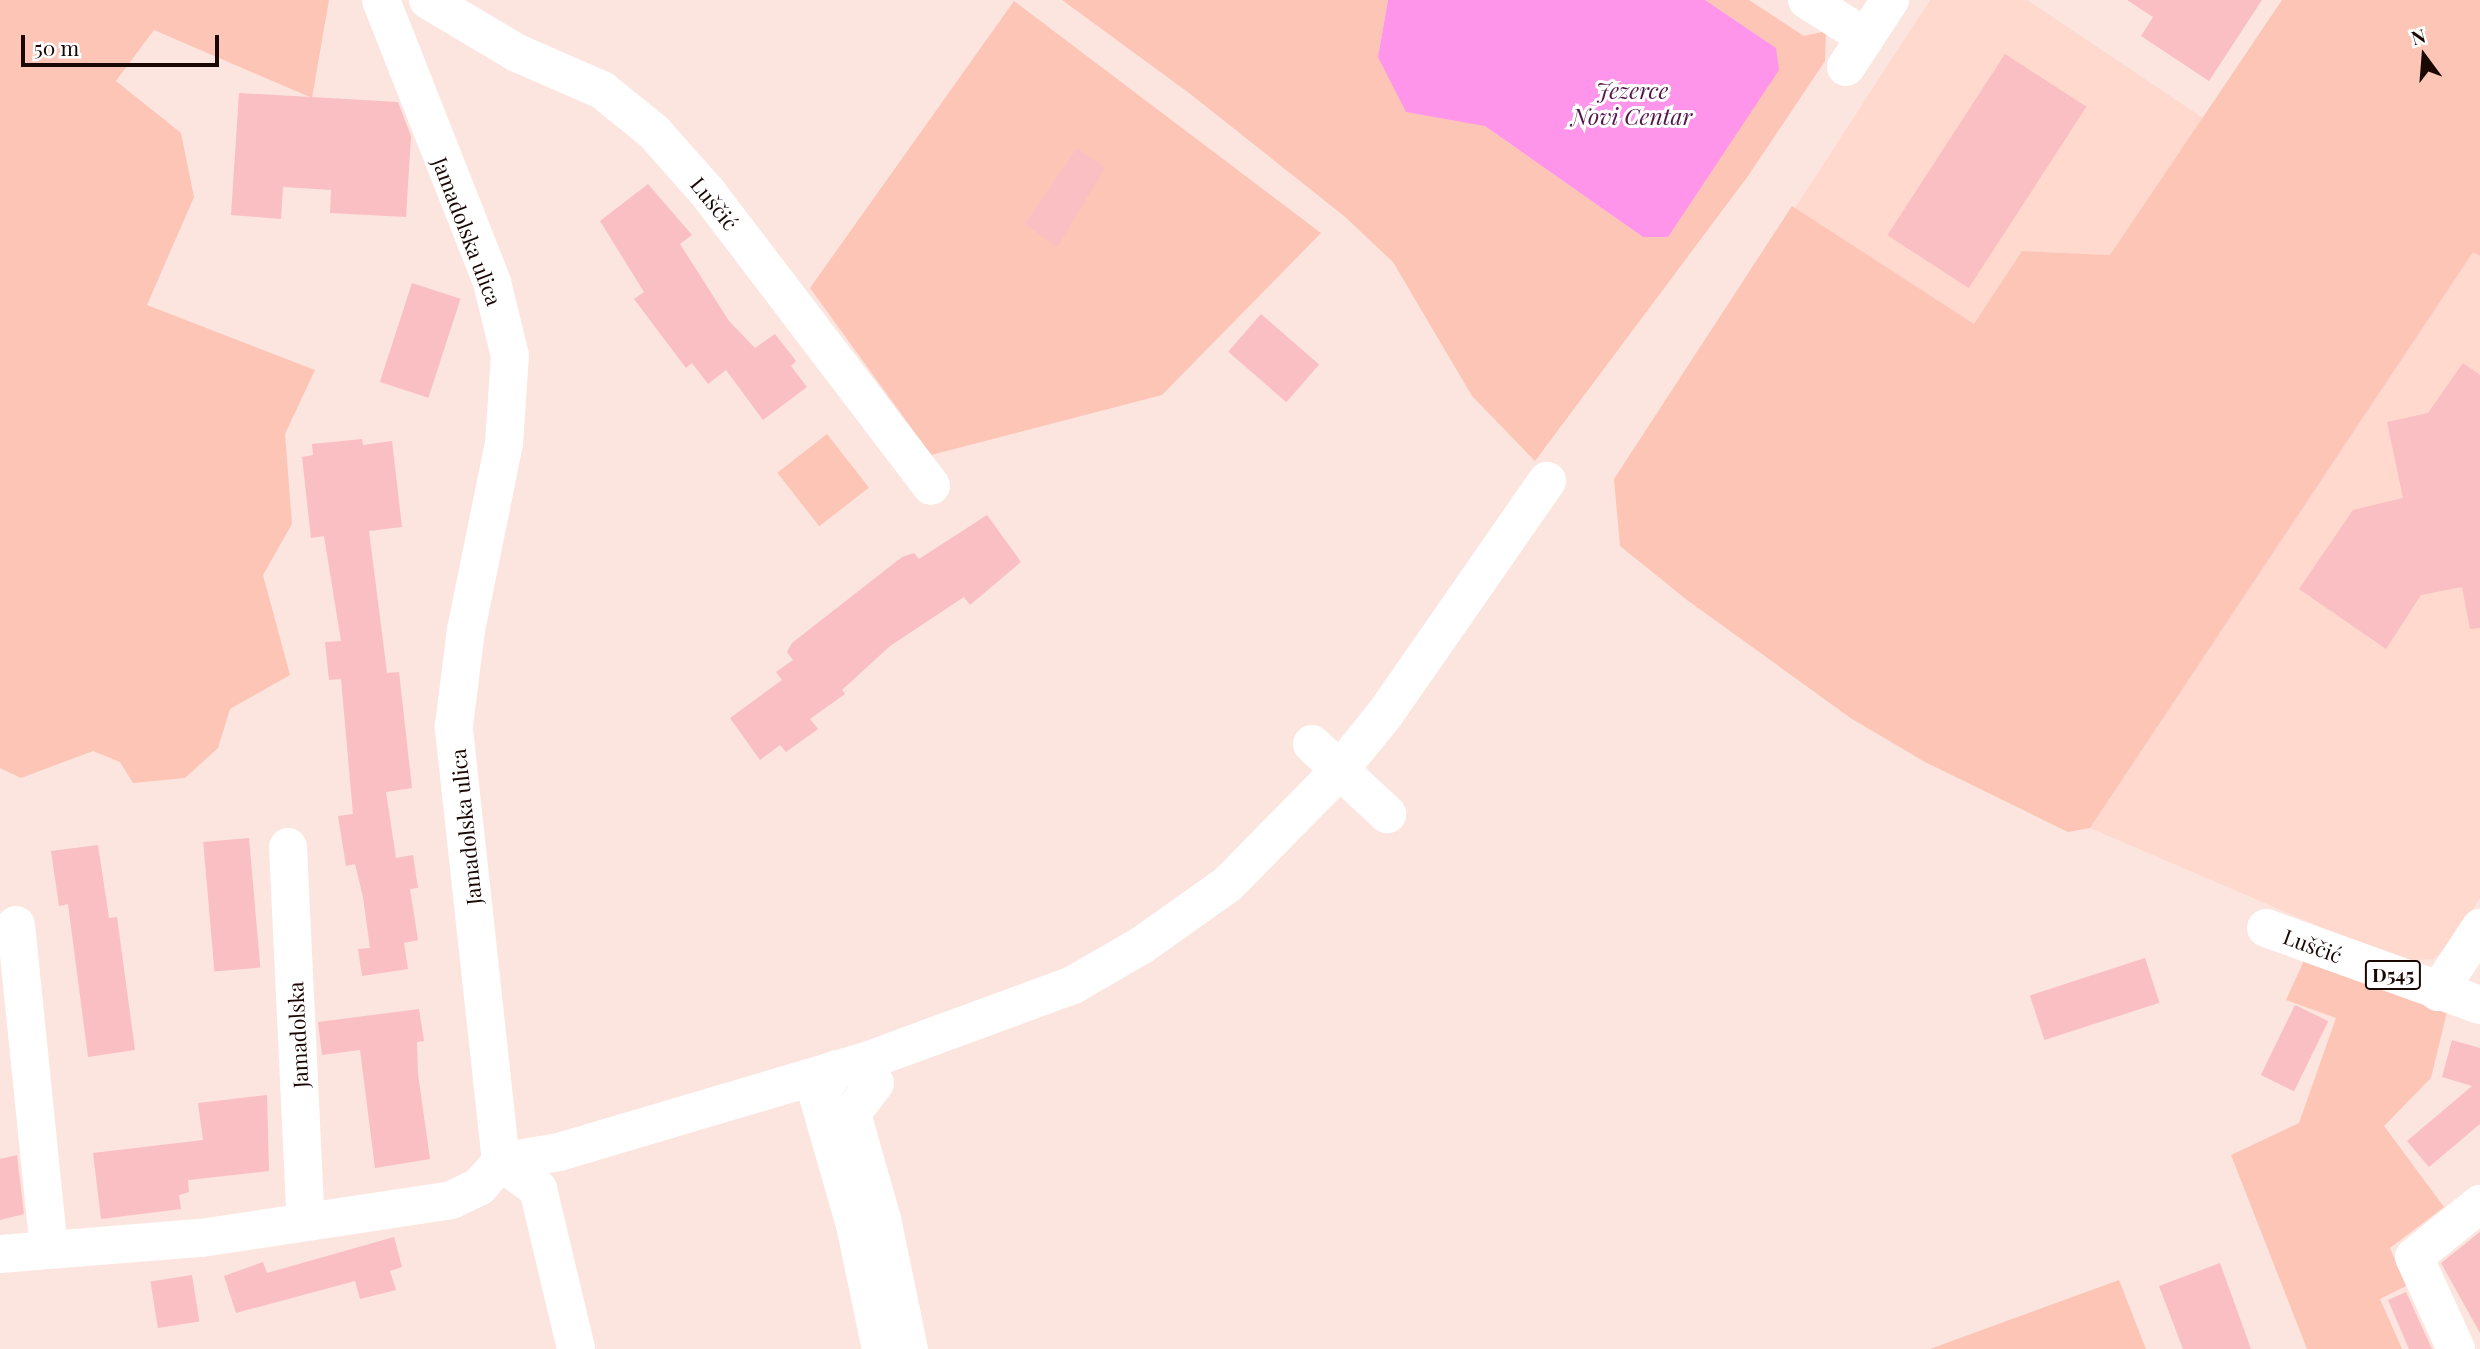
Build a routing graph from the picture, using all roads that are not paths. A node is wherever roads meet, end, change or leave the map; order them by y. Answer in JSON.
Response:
{"nodes":[{"id":1,"x":381,"y":0,"type":"edge"},
{"id":2,"x":428,"y":0,"type":"edge"},
{"id":3,"x":1807,"y":0,"type":"edge"},
{"id":4,"x":1890,"y":0,"type":"edge"},
{"id":5,"x":931,"y":486,"type":"dead end"},
{"id":6,"x":1554,"y":488,"type":"dead end"},
{"id":7,"x":1312,"y":744,"type":"dead end"},
{"id":8,"x":1347,"y":781,"type":"junction"},
{"id":9,"x":1387,"y":814,"type":"dead end"},
{"id":10,"x":288,"y":847,"type":"dead end"},
{"id":11,"x":16,"y":925,"type":"dead end"},
{"id":12,"x":2266,"y":928,"type":"dead end"},
{"id":13,"x":2480,"y":928,"type":"edge"},
{"id":14,"x":2438,"y":992,"type":"junction"},
{"id":15,"x":2480,"y":1005,"type":"edge"},
{"id":16,"x":828,"y":1082,"type":"junction"},
{"id":17,"x":875,"y":1083,"type":"junction"},
{"id":18,"x":852,"y":1114,"type":"junction"},
{"id":19,"x":501,"y":1163,"type":"junction"},
{"id":20,"x":2480,"y":1204,"type":"edge"},
{"id":21,"x":306,"y":1222,"type":"junction"},
{"id":22,"x":50,"y":1248,"type":"junction"},
{"id":23,"x":0,"y":1254,"type":"edge"},
{"id":24,"x":576,"y":1349,"type":"edge"},
{"id":25,"x":881,"y":1349,"type":"edge"},
{"id":26,"x":909,"y":1349,"type":"edge"},
{"id":27,"x":2456,"y":1349,"type":"edge"}],
"edges":[{"from":1,"to":19,"type":"street","name":"Jamadolska ulica"},
{"from":2,"to":5,"type":"street","name":"Luščić"},
{"from":3,"to":4,"type":"street"},
{"from":6,"to":8,"type":"street"},
{"from":7,"to":8,"type":"street"},
{"from":8,"to":9,"type":"street"},
{"from":8,"to":16,"type":"street"},
{"from":8,"to":17,"type":"street"},
{"from":10,"to":21,"type":"street","name":"Jamadolska"},
{"from":11,"to":22,"type":"street"},
{"from":12,"to":14,"type":"street","name":"Luščić","number":"D545"},
{"from":13,"to":14,"type":"street"},
{"from":14,"to":15,"type":"street","name":"Luščić","number":"D545"},
{"from":16,"to":17,"type":"street"},
{"from":16,"to":18,"type":"street"},
{"from":16,"to":19,"type":"street"},
{"from":16,"to":25,"type":"street"},
{"from":17,"to":18,"type":"street"},
{"from":18,"to":26,"type":"street"},
{"from":19,"to":21,"type":"street"},
{"from":19,"to":24,"type":"street"},
{"from":20,"to":27,"type":"street"},
{"from":21,"to":22,"type":"street"},
{"from":22,"to":23,"type":"street"}]}
